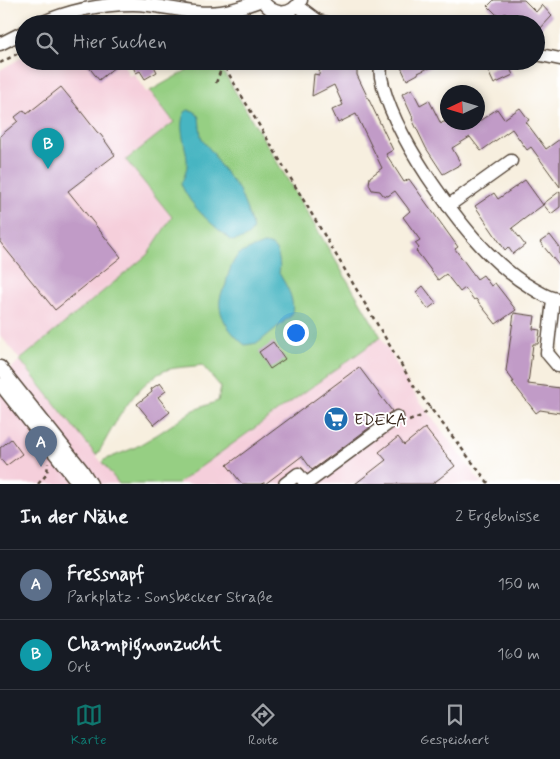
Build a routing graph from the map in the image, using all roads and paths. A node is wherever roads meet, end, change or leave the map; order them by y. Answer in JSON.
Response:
{"nodes":[{"id":1,"x":262,"y":0,"type":"edge"},
{"id":2,"x":299,"y":3,"type":"edge"},
{"id":3,"x":64,"y":15,"type":"edge"},
{"id":4,"x":312,"y":15,"type":"edge"},
{"id":5,"x":15,"y":36,"type":"edge"},
{"id":6,"x":0,"y":44,"type":"edge"},
{"id":7,"x":15,"y":55,"type":"edge"},
{"id":8,"x":545,"y":56,"type":"edge"},
{"id":9,"x":560,"y":59,"type":"edge"},
{"id":10,"x":0,"y":63,"type":"edge"},
{"id":11,"x":220,"y":70,"type":"edge"},
{"id":12,"x":226,"y":70,"type":"edge"},
{"id":13,"x":381,"y":70,"type":"edge"},
{"id":14,"x":216,"y":83,"type":"dead end"},
{"id":15,"x":511,"y":161,"type":"dead end"},
{"id":16,"x":448,"y":206,"type":"junction"},
{"id":17,"x":557,"y":299,"type":"edge"},
{"id":18,"x":558,"y":366,"type":"dead end"},
{"id":19,"x":0,"y":367,"type":"edge"},
{"id":20,"x":0,"y":384,"type":"edge"},
{"id":21,"x":430,"y":409,"type":"junction"},
{"id":22,"x":423,"y":414,"type":"dead end"},
{"id":23,"x":397,"y":416,"type":"dead end"},
{"id":24,"x":79,"y":484,"type":"edge"},
{"id":25,"x":91,"y":484,"type":"edge"},
{"id":26,"x":285,"y":484,"type":"edge"},
{"id":27,"x":489,"y":484,"type":"edge"}],
"edges":[{"from":1,"to":2,"type":"street"},
{"from":1,"to":3,"type":"street"},
{"from":2,"to":4,"type":"street"},
{"from":5,"to":6,"type":"street"},
{"from":7,"to":10,"type":"path"},
{"from":8,"to":9,"type":"street"},
{"from":11,"to":14,"type":"path"},
{"from":12,"to":21,"type":"path"},
{"from":13,"to":16,"type":"street"},
{"from":15,"to":16,"type":"street"},
{"from":16,"to":17,"type":"street"},
{"from":17,"to":18,"type":"street"},
{"from":19,"to":25,"type":"street"},
{"from":20,"to":24,"type":"street"},
{"from":21,"to":22,"type":"path"},
{"from":21,"to":27,"type":"path"},
{"from":23,"to":26,"type":"street"}]}
